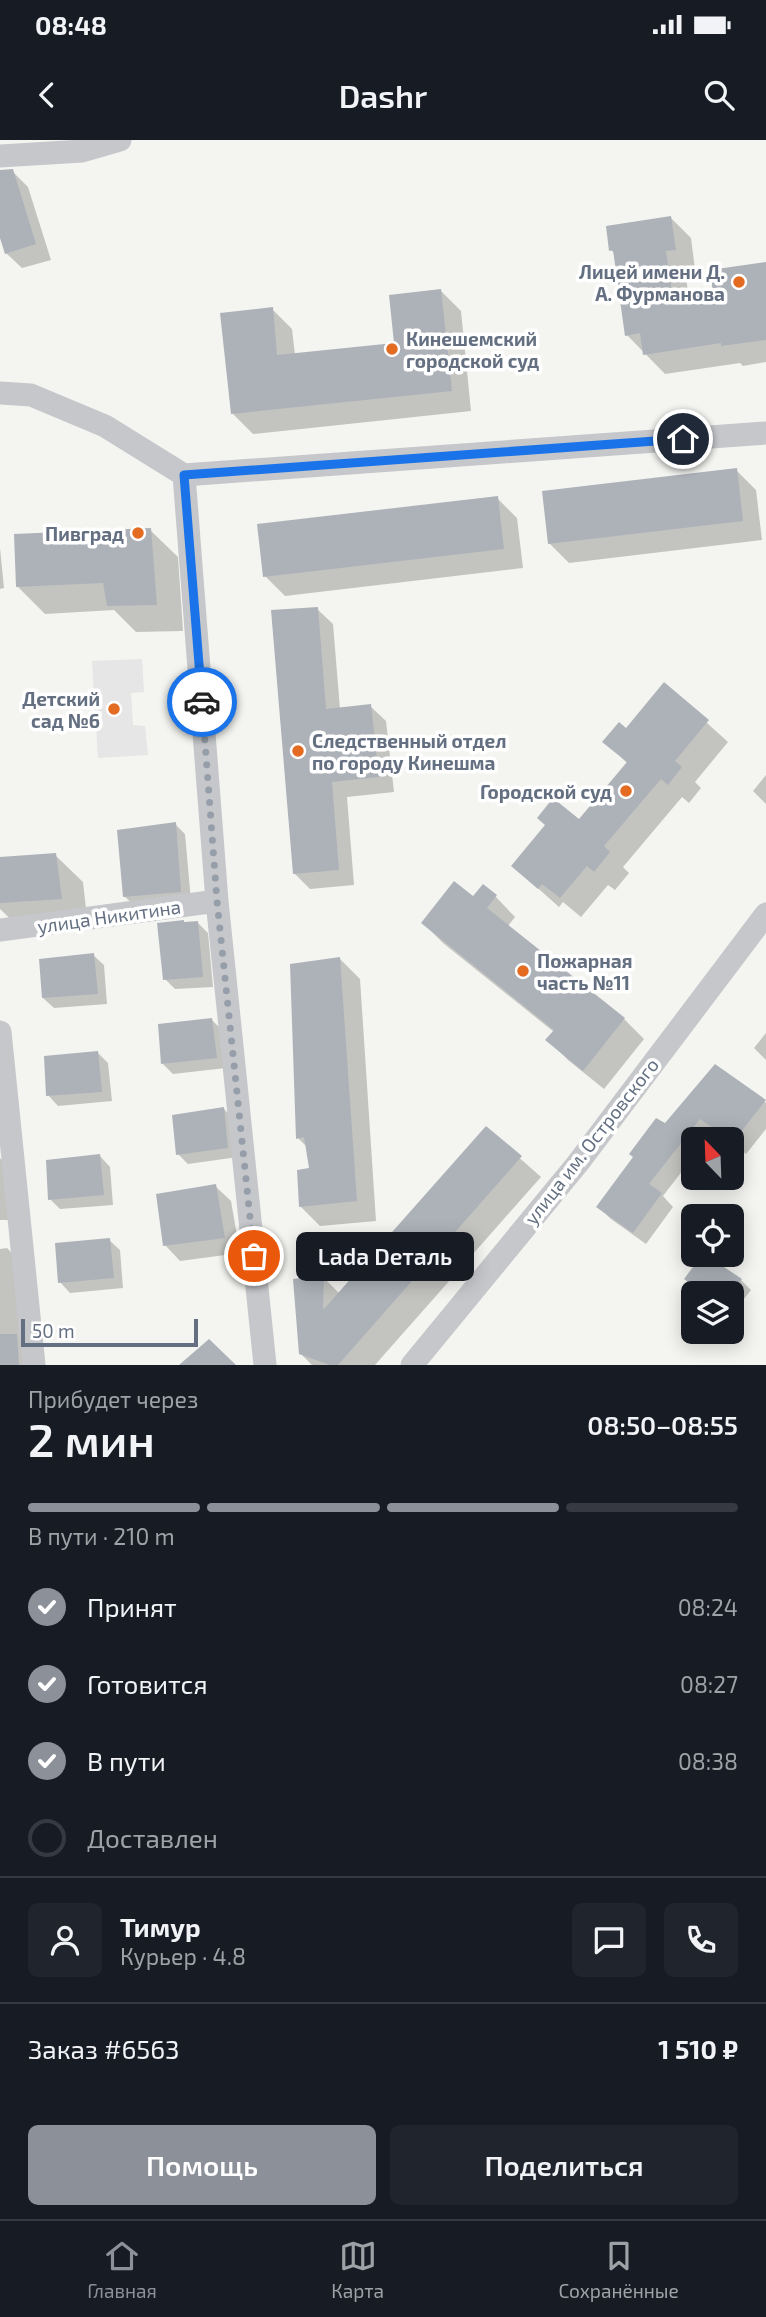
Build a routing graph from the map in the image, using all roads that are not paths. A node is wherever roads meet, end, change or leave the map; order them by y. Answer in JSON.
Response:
{"nodes":[{"id":1,"x":120,"y":140,"type":"edge"},
{"id":2,"x":0,"y":156,"type":"edge"},
{"id":3,"x":0,"y":393,"type":"edge"},
{"id":4,"x":766,"y":432,"type":"edge"},
{"id":5,"x":184,"y":475,"type":"junction"},
{"id":6,"x":217,"y":901,"type":"junction"},
{"id":7,"x":766,"y":914,"type":"edge"},
{"id":8,"x":0,"y":930,"type":"edge"},
{"id":9,"x":0,"y":1032,"type":"edge"},
{"id":10,"x":34,"y":1365,"type":"edge"},
{"id":11,"x":265,"y":1365,"type":"edge"},
{"id":12,"x":412,"y":1365,"type":"edge"}],
"edges":[{"from":1,"to":2,"type":"street"},
{"from":3,"to":5,"type":"street"},
{"from":4,"to":5,"type":"street"},
{"from":5,"to":6,"type":"street"},
{"from":6,"to":8,"type":"street","name":"улица Никитина"},
{"from":6,"to":11,"type":"street"},
{"from":7,"to":12,"type":"street","name":"улица им. Островского"},
{"from":9,"to":10,"type":"street"}]}
